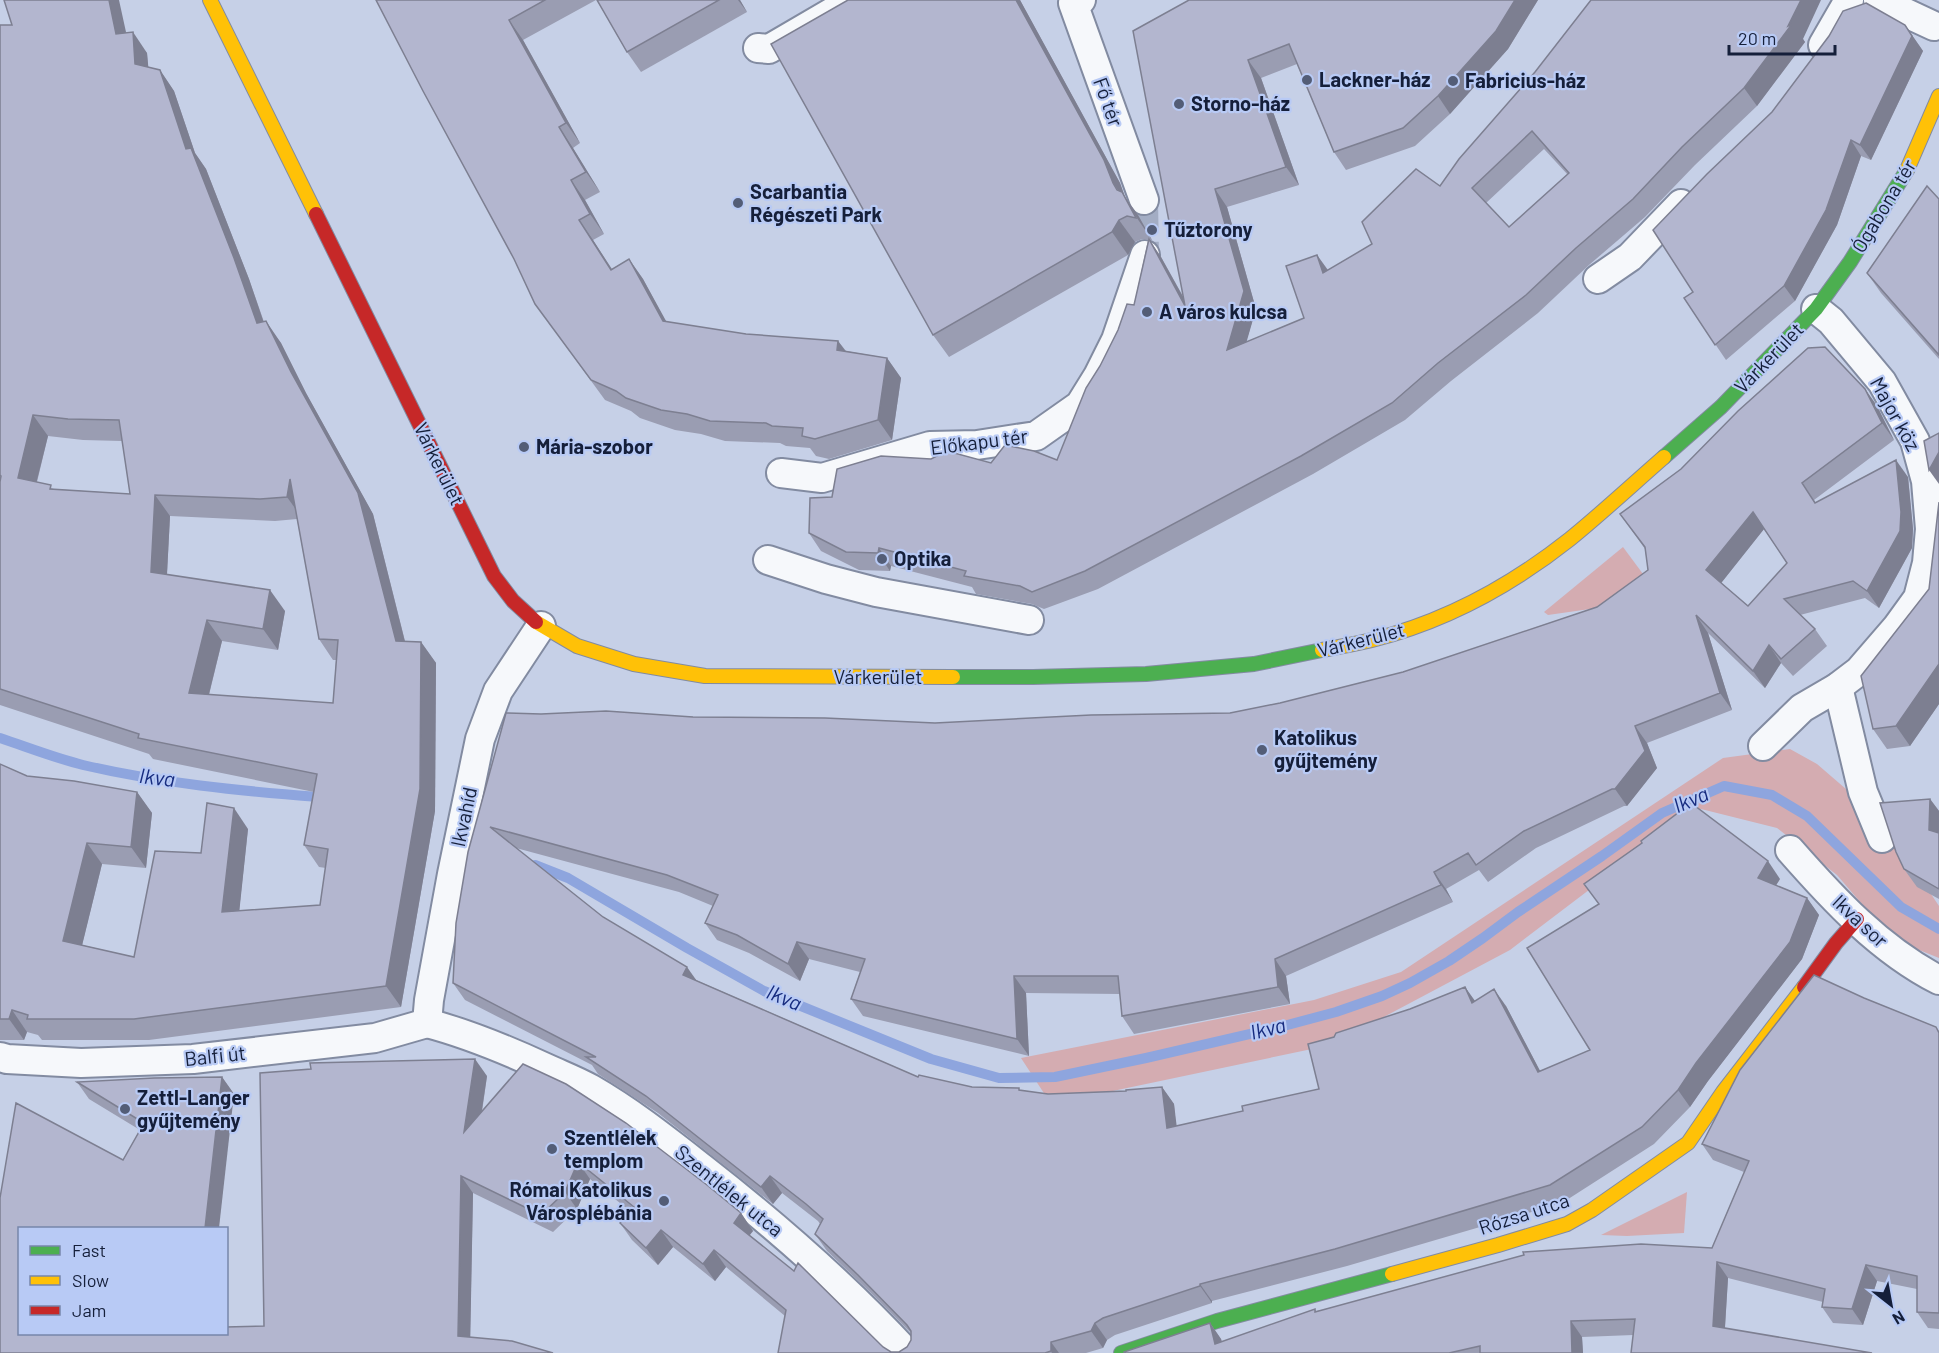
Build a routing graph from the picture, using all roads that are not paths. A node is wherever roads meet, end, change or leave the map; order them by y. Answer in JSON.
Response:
{"nodes":[{"id":1,"x":210,"y":0,"type":"edge"},
{"id":2,"x":853,"y":0,"type":"edge"},
{"id":3,"x":1849,"y":0,"type":"edge"},
{"id":4,"x":1878,"y":0,"type":"edge"},
{"id":5,"x":1075,"y":1,"type":"edge"},
{"id":6,"x":1935,"y":26,"type":"dead end"},
{"id":7,"x":758,"y":48,"type":"dead end"},
{"id":8,"x":1805,"y":69,"type":"edge"},
{"id":9,"x":1939,"y":96,"type":"edge"},
{"id":10,"x":1698,"y":185,"type":"edge"},
{"id":11,"x":1144,"y":200,"type":"tunnel mouth"},
{"id":12,"x":1145,"y":255,"type":"tunnel mouth"},
{"id":13,"x":1598,"y":279,"type":"dead end"},
{"id":14,"x":1816,"y":309,"type":"junction"},
{"id":15,"x":781,"y":473,"type":"dead end"},
{"id":16,"x":768,"y":560,"type":"dead end"},
{"id":17,"x":1029,"y":620,"type":"dead end"},
{"id":18,"x":541,"y":626,"type":"junction"},
{"id":19,"x":1838,"y":687,"type":"junction"},
{"id":20,"x":1763,"y":746,"type":"dead end"},
{"id":21,"x":1882,"y":838,"type":"edge"},
{"id":22,"x":1790,"y":850,"type":"dead end"},
{"id":23,"x":1857,"y":919,"type":"junction"},
{"id":24,"x":1939,"y":980,"type":"edge"},
{"id":25,"x":427,"y":1023,"type":"junction"},
{"id":26,"x":0,"y":1057,"type":"edge"},
{"id":27,"x":907,"y":1353,"type":"edge"},
{"id":28,"x":1121,"y":1353,"type":"edge"}],
"edges":[{"from":1,"to":18,"type":"street","name":"Várkerület"},
{"from":2,"to":7,"type":"street"},
{"from":3,"to":8,"type":"street"},
{"from":4,"to":6,"type":"street"},
{"from":5,"to":11,"type":"street","name":"Fő tér"},
{"from":9,"to":14,"type":"street","name":"Ógabona tér"},
{"from":10,"to":13,"type":"street"},
{"from":12,"to":15,"type":"street","name":"Előkapu tér"},
{"from":14,"to":18,"type":"street","name":"Várkerület"},
{"from":14,"to":19,"type":"street","name":"Major köz"},
{"from":16,"to":17,"type":"street"},
{"from":18,"to":25,"type":"street","name":"Ikvahíd"},
{"from":19,"to":20,"type":"street","name":"Major köz"},
{"from":19,"to":21,"type":"street"},
{"from":22,"to":23,"type":"street","name":"Ikva sor"},
{"from":23,"to":24,"type":"street","name":"Ikva sor"},
{"from":23,"to":28,"type":"street","name":"Rózsa utca"},
{"from":25,"to":26,"type":"street","name":"Balfi út"},
{"from":25,"to":27,"type":"street","name":"Szentlélek utca"}]}
